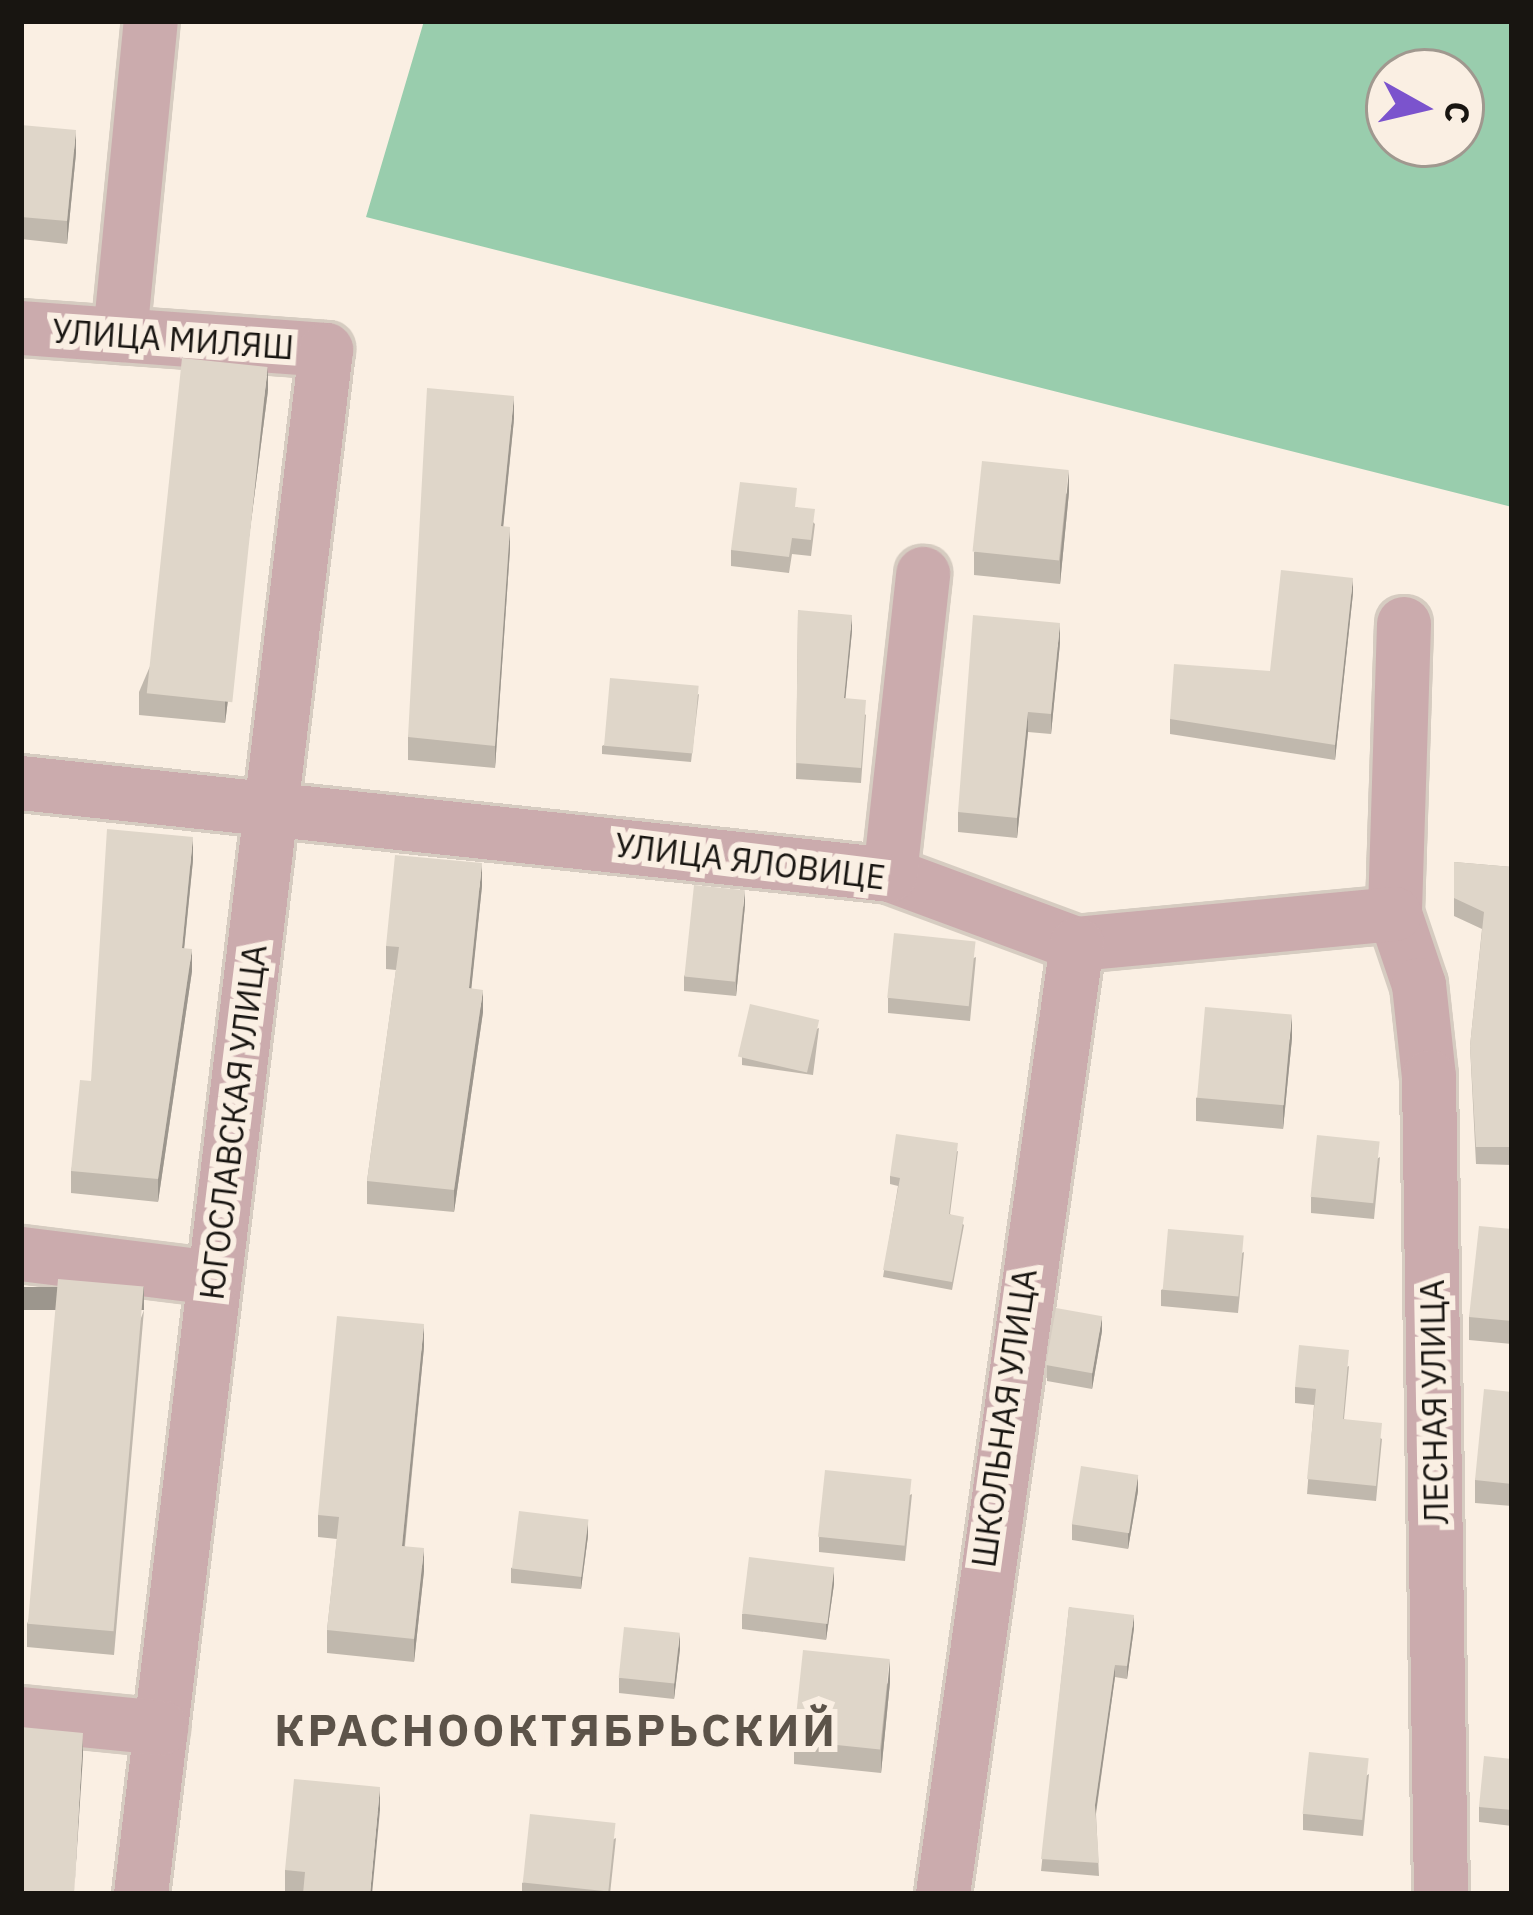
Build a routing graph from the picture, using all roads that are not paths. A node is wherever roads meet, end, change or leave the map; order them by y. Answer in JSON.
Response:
{"nodes":[{"id":1,"x":151,"y":21,"type":"edge"},
{"id":2,"x":21,"y":328,"type":"edge"},
{"id":3,"x":120,"y":335,"type":"junction"},
{"id":4,"x":326,"y":350,"type":"joint"},
{"id":5,"x":922,"y":574,"type":"dead end"},
{"id":6,"x":1404,"y":624,"type":"dead end"},
{"id":7,"x":21,"y":783,"type":"edge"},
{"id":8,"x":270,"y":808,"type":"junction"},
{"id":9,"x":890,"y":875,"type":"junction"},
{"id":10,"x":1395,"y":914,"type":"junction"},
{"id":11,"x":1077,"y":944,"type":"junction"},
{"id":12,"x":21,"y":1254,"type":"edge"},
{"id":13,"x":214,"y":1278,"type":"junction"},
{"id":14,"x":21,"y":1714,"type":"edge"},
{"id":15,"x":161,"y":1728,"type":"junction"},
{"id":16,"x":141,"y":1894,"type":"edge"},
{"id":17,"x":943,"y":1894,"type":"edge"},
{"id":18,"x":1441,"y":1894,"type":"edge"}],
"edges":[{"from":1,"to":3,"type":"street"},
{"from":2,"to":3,"type":"street","name":"УЛИЦА МИЛЯШ"},
{"from":3,"to":4,"type":"street","name":"УЛИЦА МИЛЯШ"},
{"from":4,"to":8,"type":"street","name":"ЮГОСЛАВСКАЯ УЛИЦА"},
{"from":5,"to":9,"type":"street"},
{"from":6,"to":10,"type":"street"},
{"from":7,"to":8,"type":"street","name":"УЛИЦА ЯЛОВИЦЕ"},
{"from":8,"to":9,"type":"street","name":"УЛИЦА ЯЛОВИЦЕ"},
{"from":8,"to":13,"type":"street","name":"ЮГОСЛАВСКАЯ УЛИЦА"},
{"from":9,"to":11,"type":"street","name":"УЛИЦА ЯЛОВИЦЕ"},
{"from":10,"to":11,"type":"street","name":"УЛИЦА ЯЛОВИЦЕ"},
{"from":10,"to":18,"type":"street","name":"ЛЕСНАЯ УЛИЦА"},
{"from":11,"to":17,"type":"street","name":"ШКОЛЬНАЯ УЛИЦА"},
{"from":12,"to":13,"type":"street"},
{"from":13,"to":15,"type":"street","name":"ЮГОСЛАВСКАЯ УЛИЦА"},
{"from":14,"to":15,"type":"street"},
{"from":15,"to":16,"type":"street","name":"ЮГОСЛАВСКАЯ УЛИЦА"}]}
